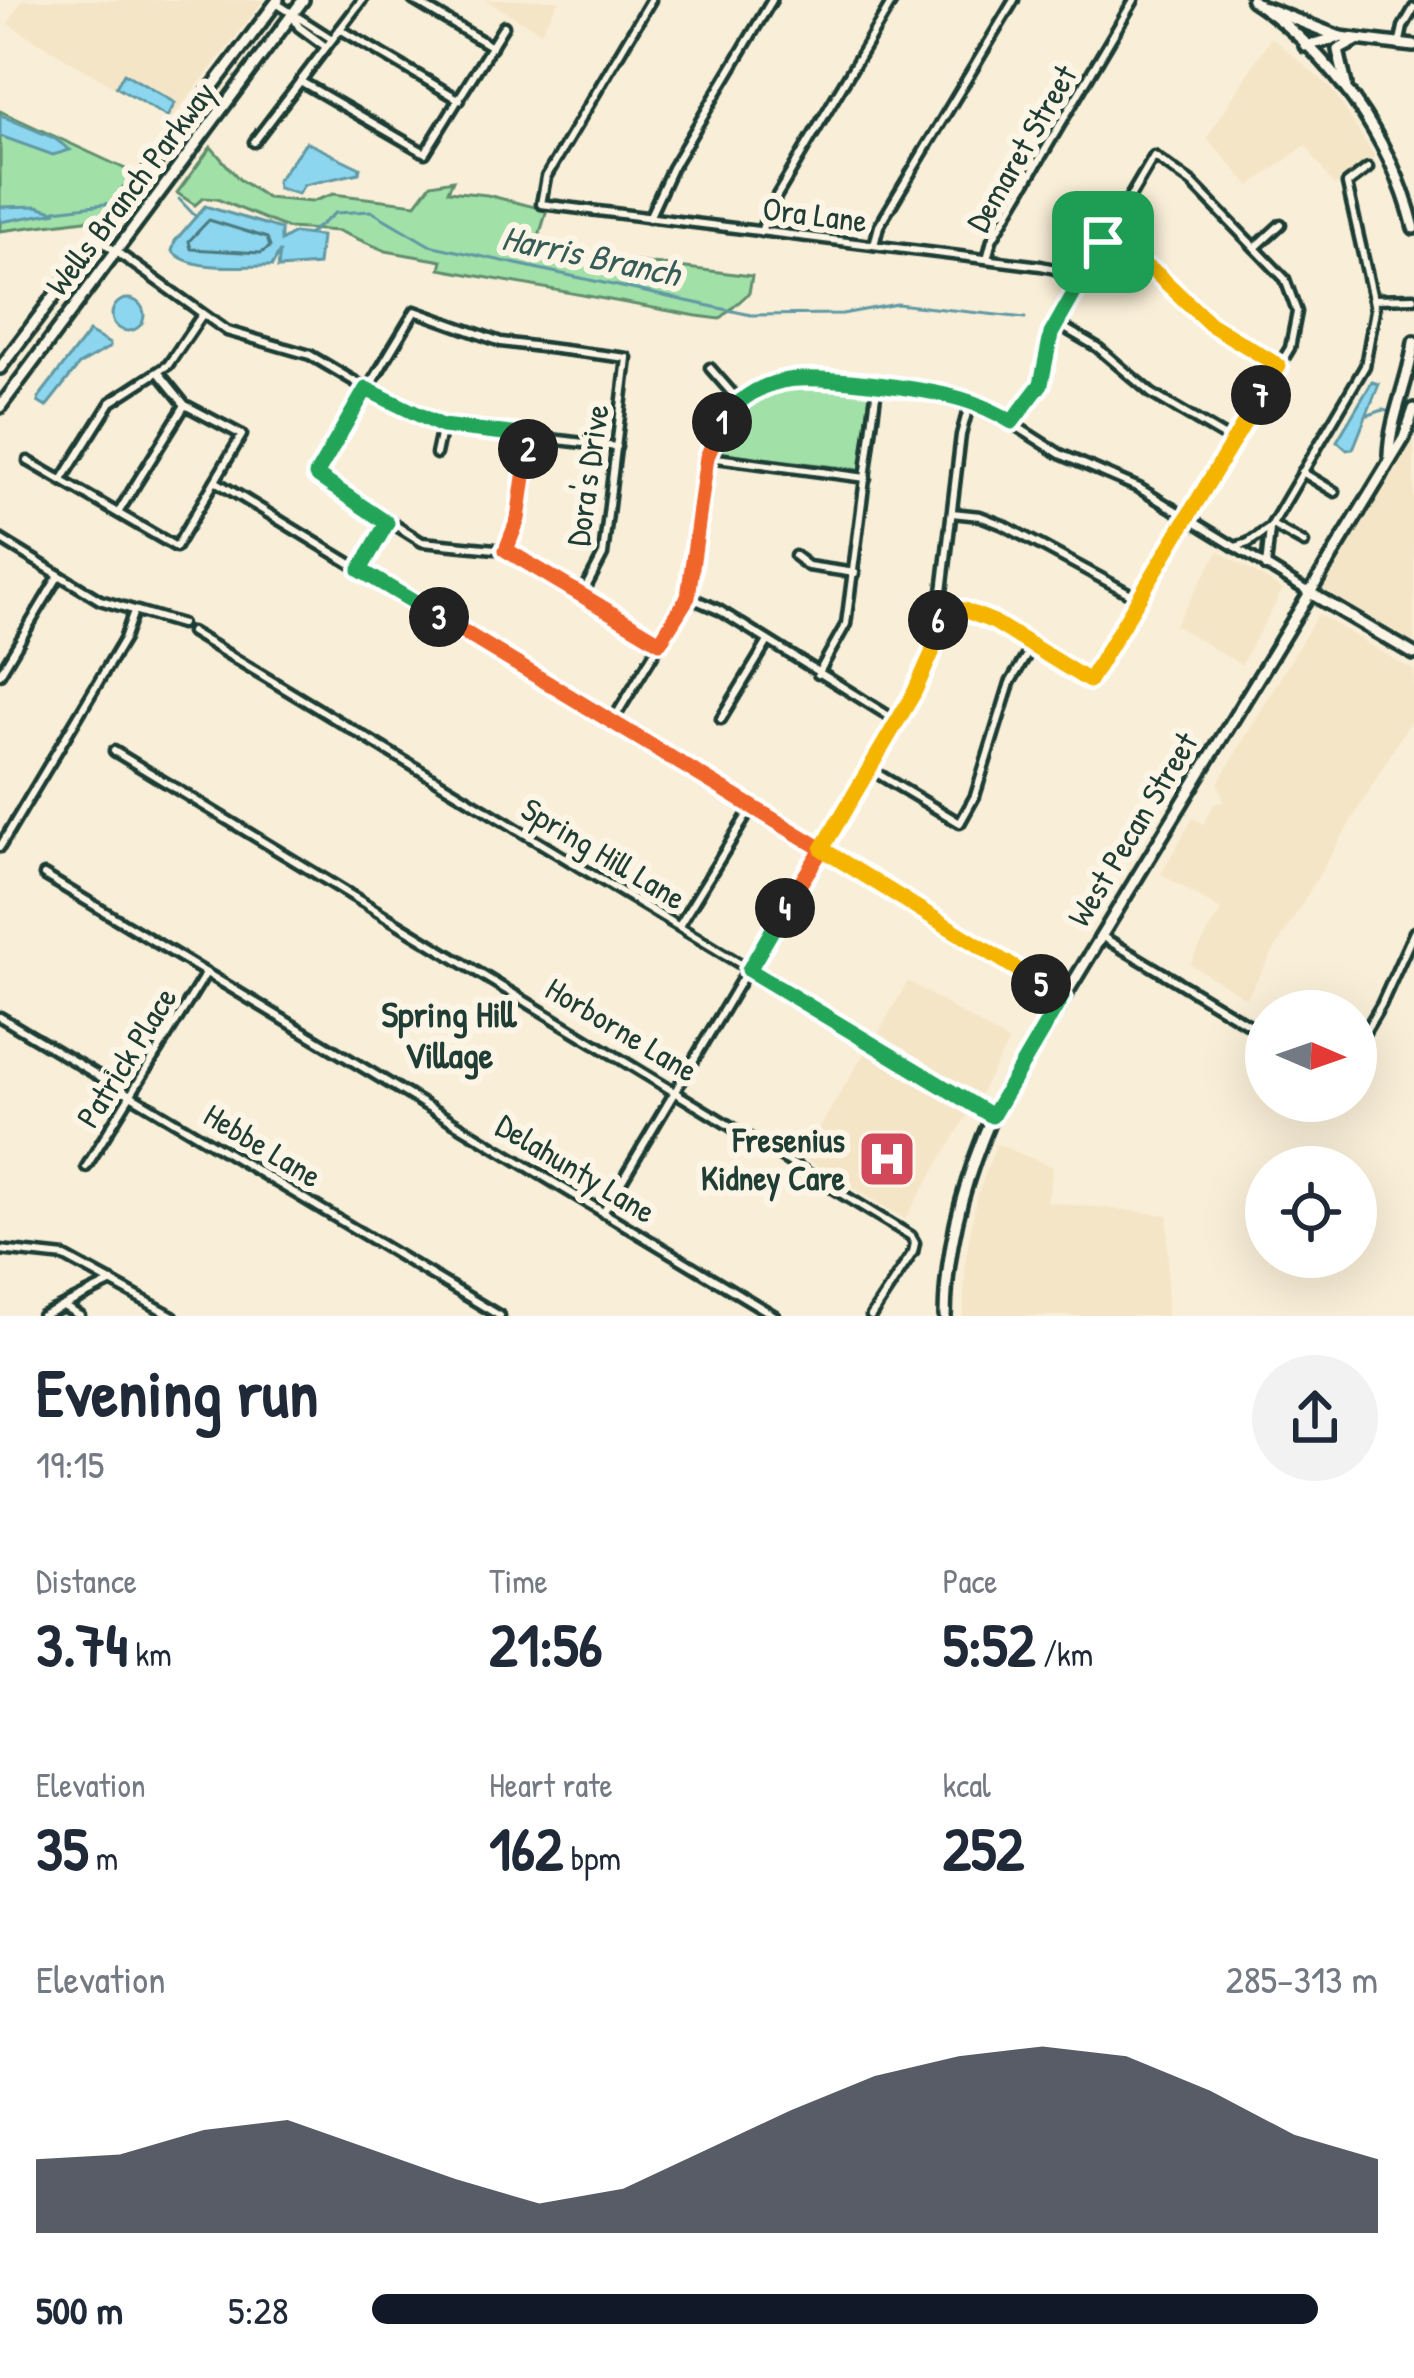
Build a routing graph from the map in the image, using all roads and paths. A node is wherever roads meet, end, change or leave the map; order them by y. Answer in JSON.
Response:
{"nodes":[{"id":1,"x":303,"y":0,"type":"edge"},
{"id":2,"x":362,"y":0,"type":"edge"},
{"id":3,"x":413,"y":0,"type":"edge"},
{"id":4,"x":651,"y":0,"type":"edge"},
{"id":5,"x":772,"y":0,"type":"edge"},
{"id":6,"x":893,"y":0,"type":"edge"},
{"id":7,"x":1014,"y":0,"type":"edge"},
{"id":8,"x":1134,"y":0,"type":"edge"},
{"id":9,"x":277,"y":2,"type":"edge"},
{"id":10,"x":1256,"y":3,"type":"edge"},
{"id":11,"x":1414,"y":8,"type":"edge"},
{"id":12,"x":292,"y":15,"type":"junction"},
{"id":13,"x":504,"y":26,"type":"dead end"},
{"id":14,"x":340,"y":29,"type":"junction"},
{"id":15,"x":1340,"y":37,"type":"junction"},
{"id":16,"x":332,"y":39,"type":"junction"},
{"id":17,"x":1357,"y":40,"type":"junction"},
{"id":18,"x":492,"y":46,"type":"junction"},
{"id":19,"x":1305,"y":46,"type":"junction"},
{"id":20,"x":1399,"y":46,"type":"junction"},
{"id":21,"x":1414,"y":46,"type":"edge"},
{"id":22,"x":326,"y":47,"type":"junction"},
{"id":23,"x":300,"y":81,"type":"junction"},
{"id":24,"x":1347,"y":91,"type":"junction"},
{"id":25,"x":460,"y":100,"type":"junction"},
{"id":26,"x":254,"y":142,"type":"dead end"},
{"id":27,"x":1368,"y":168,"type":"dead end"},
{"id":28,"x":650,"y":218,"type":"junction"},
{"id":29,"x":1281,"y":224,"type":"dead end"},
{"id":30,"x":1414,"y":228,"type":"edge"},
{"id":31,"x":761,"y":232,"type":"junction"},
{"id":32,"x":100,"y":240,"type":"junction"},
{"id":33,"x":1103,"y":242,"type":"junction"},
{"id":34,"x":874,"y":245,"type":"junction"},
{"id":35,"x":1255,"y":248,"type":"junction"},
{"id":36,"x":117,"y":253,"type":"junction"},
{"id":37,"x":987,"y":259,"type":"junction"},
{"id":38,"x":1080,"y":283,"type":"junction"},
{"id":39,"x":1414,"y":298,"type":"edge"},
{"id":40,"x":1372,"y":299,"type":"junction"},
{"id":41,"x":202,"y":315,"type":"junction"},
{"id":42,"x":1056,"y":323,"type":"junction"},
{"id":43,"x":1414,"y":342,"type":"edge"},
{"id":44,"x":1279,"y":366,"type":"junction"},
{"id":45,"x":0,"y":368,"type":"edge"},
{"id":46,"x":710,"y":368,"type":"dead end"},
{"id":47,"x":159,"y":373,"type":"junction"},
{"id":48,"x":877,"y":387,"type":"junction"},
{"id":49,"x":366,"y":389,"type":"junction"},
{"id":50,"x":739,"y":401,"type":"junction"},
{"id":51,"x":970,"y":402,"type":"junction"},
{"id":52,"x":185,"y":405,"type":"junction"},
{"id":53,"x":0,"y":406,"type":"edge"},
{"id":54,"x":1414,"y":409,"type":"edge"},
{"id":55,"x":1012,"y":422,"type":"junction"},
{"id":56,"x":442,"y":426,"type":"junction"},
{"id":57,"x":530,"y":436,"type":"junction"},
{"id":58,"x":1232,"y":442,"type":"junction"},
{"id":59,"x":617,"y":447,"type":"junction"},
{"id":60,"x":436,"y":454,"type":"dead end"},
{"id":61,"x":1389,"y":455,"type":"junction"},
{"id":62,"x":707,"y":457,"type":"junction"},
{"id":63,"x":28,"y":461,"type":"dead end"},
{"id":64,"x":1302,"y":472,"type":"junction"},
{"id":65,"x":866,"y":478,"type":"junction"},
{"id":66,"x":62,"y":480,"type":"junction"},
{"id":67,"x":215,"y":481,"type":"junction"},
{"id":68,"x":1335,"y":492,"type":"dead end"},
{"id":69,"x":118,"y":513,"type":"junction"},
{"id":70,"x":952,"y":513,"type":"junction"},
{"id":71,"x":1186,"y":517,"type":"junction"},
{"id":72,"x":387,"y":523,"type":"junction"},
{"id":73,"x":1271,"y":526,"type":"junction"},
{"id":74,"x":0,"y":539,"type":"edge"},
{"id":75,"x":1304,"y":544,"type":"dead end"},
{"id":76,"x":1235,"y":547,"type":"junction"},
{"id":77,"x":506,"y":550,"type":"junction"},
{"id":78,"x":795,"y":556,"type":"dead end"},
{"id":79,"x":1266,"y":567,"type":"junction"},
{"id":80,"x":360,"y":570,"type":"junction"},
{"id":81,"x":855,"y":573,"type":"junction"},
{"id":82,"x":59,"y":575,"type":"junction"},
{"id":83,"x":1307,"y":591,"type":"junction"},
{"id":84,"x":582,"y":595,"type":"junction"},
{"id":85,"x":688,"y":597,"type":"junction"},
{"id":86,"x":1138,"y":598,"type":"junction"},
{"id":87,"x":940,"y":606,"type":"junction"},
{"id":88,"x":134,"y":611,"type":"junction"},
{"id":89,"x":181,"y":624,"type":"dead end"},
{"id":90,"x":191,"y":632,"type":"dead end"},
{"id":91,"x":660,"y":642,"type":"junction"},
{"id":92,"x":767,"y":643,"type":"junction"},
{"id":93,"x":1032,"y":646,"type":"junction"},
{"id":94,"x":1414,"y":653,"type":"edge"},
{"id":95,"x":0,"y":674,"type":"edge"},
{"id":96,"x":818,"y":674,"type":"junction"},
{"id":97,"x":721,"y":718,"type":"dead end"},
{"id":98,"x":897,"y":721,"type":"junction"},
{"id":99,"x":612,"y":722,"type":"junction"},
{"id":100,"x":114,"y":751,"type":"dead end"},
{"id":101,"x":868,"y":768,"type":"junction"},
{"id":102,"x":752,"y":807,"type":"junction"},
{"id":103,"x":0,"y":847,"type":"edge"},
{"id":104,"x":822,"y":849,"type":"junction"},
{"id":105,"x":44,"y":875,"type":"dead end"},
{"id":106,"x":679,"y":926,"type":"junction"},
{"id":107,"x":1414,"y":932,"type":"edge"},
{"id":108,"x":1100,"y":935,"type":"junction"},
{"id":109,"x":749,"y":970,"type":"junction"},
{"id":110,"x":206,"y":973,"type":"junction"},
{"id":111,"x":1062,"y":997,"type":"junction"},
{"id":112,"x":1377,"y":1012,"type":"edge"},
{"id":113,"x":0,"y":1017,"type":"edge"},
{"id":114,"x":1245,"y":1022,"type":"edge"},
{"id":115,"x":676,"y":1090,"type":"junction"},
{"id":116,"x":131,"y":1094,"type":"junction"},
{"id":117,"x":992,"y":1116,"type":"junction"},
{"id":118,"x":86,"y":1167,"type":"dead end"},
{"id":119,"x":603,"y":1213,"type":"junction"},
{"id":120,"x":0,"y":1250,"type":"edge"},
{"id":121,"x":112,"y":1282,"type":"junction"},
{"id":122,"x":149,"y":1303,"type":"junction"},
{"id":123,"x":63,"y":1306,"type":"junction"},
{"id":124,"x":42,"y":1316,"type":"edge"},
{"id":125,"x":80,"y":1316,"type":"edge"},
{"id":126,"x":140,"y":1316,"type":"edge"},
{"id":127,"x":173,"y":1316,"type":"edge"},
{"id":128,"x":500,"y":1316,"type":"edge"},
{"id":129,"x":775,"y":1316,"type":"edge"},
{"id":130,"x":871,"y":1316,"type":"edge"},
{"id":131,"x":945,"y":1316,"type":"edge"}],
"edges":[{"from":1,"to":12,"type":"main road","name":"Wells Branch Parkway"},
{"from":2,"to":14,"type":"street"},
{"from":3,"to":18,"type":"street"},
{"from":4,"to":28,"type":"street","name":"Ora Lane"},
{"from":5,"to":28,"type":"street"},
{"from":6,"to":31,"type":"street"},
{"from":7,"to":34,"type":"street"},
{"from":8,"to":37,"type":"street","name":"Demaret Street"},
{"from":9,"to":12,"type":"street"},
{"from":9,"to":32,"type":"main road","name":"Wells Branch Parkway"},
{"from":10,"to":15,"type":"main road"},
{"from":10,"to":19,"type":"main road"},
{"from":11,"to":20,"type":"street"},
{"from":12,"to":16,"type":"street"},
{"from":12,"to":22,"type":"street"},
{"from":12,"to":36,"type":"main road","name":"Wells Branch Parkway"},
{"from":13,"to":18,"type":"street"},
{"from":14,"to":16,"type":"street"},
{"from":14,"to":25,"type":"street"},
{"from":15,"to":17,"type":"main road"},
{"from":15,"to":19,"type":"main road"},
{"from":16,"to":22,"type":"street"},
{"from":17,"to":20,"type":"main road"},
{"from":17,"to":24,"type":"main road"},
{"from":18,"to":25,"type":"street"},
{"from":19,"to":24,"type":"main road"},
{"from":20,"to":21,"type":"main road"},
{"from":22,"to":23,"type":"street"},
{"from":23,"to":25,"type":"street"},
{"from":23,"to":26,"type":"street"},
{"from":24,"to":30,"type":"main road"},
{"from":27,"to":40,"type":"street"},
{"from":28,"to":31,"type":"street","name":"Ora Lane"},
{"from":29,"to":35,"type":"street"},
{"from":31,"to":34,"type":"street","name":"Ora Lane"},
{"from":32,"to":36,"type":"street"},
{"from":32,"to":45,"type":"main road","name":"Wells Branch Parkway"},
{"from":33,"to":35,"type":"street"},
{"from":33,"to":38,"type":"street"},
{"from":33,"to":44,"type":"street"},
{"from":34,"to":37,"type":"street","name":"Ora Lane"},
{"from":35,"to":44,"type":"street"},
{"from":36,"to":41,"type":"street"},
{"from":36,"to":53,"type":"main road","name":"Wells Branch Parkway"},
{"from":37,"to":38,"type":"street","name":"Ora Lane"},
{"from":38,"to":42,"type":"street"},
{"from":39,"to":40,"type":"street"},
{"from":40,"to":64,"type":"street"},
{"from":41,"to":47,"type":"street"},
{"from":41,"to":49,"type":"street"},
{"from":42,"to":55,"type":"street"},
{"from":42,"to":58,"type":"street"},
{"from":43,"to":61,"type":"main road","name":"West Pecan Street"},
{"from":44,"to":58,"type":"street"},
{"from":46,"to":50,"type":"street"},
{"from":47,"to":52,"type":"street"},
{"from":47,"to":66,"type":"street"},
{"from":48,"to":50,"type":"street"},
{"from":48,"to":51,"type":"street"},
{"from":48,"to":65,"type":"street"},
{"from":49,"to":56,"type":"street"},
{"from":49,"to":59,"type":"street","name":"Dora's Drive"},
{"from":49,"to":72,"type":"street"},
{"from":50,"to":62,"type":"street"},
{"from":51,"to":55,"type":"street"},
{"from":51,"to":70,"type":"street"},
{"from":52,"to":67,"type":"street"},
{"from":52,"to":69,"type":"street"},
{"from":54,"to":61,"type":"main road","name":"West Pecan Street"},
{"from":55,"to":71,"type":"street"},
{"from":56,"to":57,"type":"street"},
{"from":56,"to":60,"type":"street"},
{"from":57,"to":59,"type":"street"},
{"from":57,"to":77,"type":"street"},
{"from":58,"to":71,"type":"street"},
{"from":59,"to":84,"type":"street","name":"Dora's Drive"},
{"from":61,"to":83,"type":"main road","name":"West Pecan Street"},
{"from":62,"to":65,"type":"street"},
{"from":62,"to":85,"type":"street"},
{"from":63,"to":66,"type":"street"},
{"from":64,"to":68,"type":"street"},
{"from":64,"to":73,"type":"street"},
{"from":65,"to":81,"type":"street"},
{"from":66,"to":69,"type":"street"},
{"from":67,"to":69,"type":"street"},
{"from":67,"to":80,"type":"street"},
{"from":70,"to":86,"type":"street"},
{"from":70,"to":87,"type":"street"},
{"from":71,"to":76,"type":"street"},
{"from":71,"to":86,"type":"street"},
{"from":72,"to":77,"type":"street"},
{"from":72,"to":80,"type":"street"},
{"from":73,"to":75,"type":"street"},
{"from":73,"to":76,"type":"street"},
{"from":73,"to":79,"type":"street"},
{"from":74,"to":82,"type":"street"},
{"from":76,"to":79,"type":"street"},
{"from":77,"to":84,"type":"street"},
{"from":78,"to":81,"type":"street"},
{"from":79,"to":83,"type":"street"},
{"from":80,"to":99,"type":"street"},
{"from":81,"to":96,"type":"street"},
{"from":82,"to":88,"type":"street"},
{"from":82,"to":95,"type":"street"},
{"from":83,"to":94,"type":"main road"},
{"from":83,"to":108,"type":"main road","name":"West Pecan Street"},
{"from":84,"to":91,"type":"street"},
{"from":85,"to":91,"type":"street"},
{"from":85,"to":92,"type":"street"},
{"from":86,"to":93,"type":"street"},
{"from":87,"to":93,"type":"street"},
{"from":87,"to":98,"type":"street"},
{"from":88,"to":89,"type":"street"},
{"from":88,"to":103,"type":"street"},
{"from":90,"to":106,"type":"street","name":"Spring Hill Lane"},
{"from":91,"to":99,"type":"street"},
{"from":92,"to":96,"type":"street"},
{"from":92,"to":97,"type":"street"},
{"from":93,"to":101,"type":"street"},
{"from":96,"to":98,"type":"street"},
{"from":98,"to":101,"type":"street"},
{"from":99,"to":102,"type":"street"},
{"from":100,"to":115,"type":"street","name":"Horborne Lane"},
{"from":101,"to":104,"type":"street"},
{"from":102,"to":104,"type":"street"},
{"from":102,"to":106,"type":"street"},
{"from":104,"to":109,"type":"street"},
{"from":104,"to":111,"type":"street"},
{"from":105,"to":110,"type":"street","name":"Delahunty Lane"},
{"from":106,"to":109,"type":"street","name":"Spring Hill Lane"},
{"from":107,"to":112,"type":"street"},
{"from":108,"to":111,"type":"main road","name":"West Pecan Street"},
{"from":108,"to":114,"type":"street"},
{"from":109,"to":115,"type":"street"},
{"from":109,"to":117,"type":"street","name":"Spring Hill Lane"},
{"from":110,"to":116,"type":"street","name":"Patrick Place"},
{"from":110,"to":119,"type":"street","name":"Delahunty Lane"},
{"from":111,"to":117,"type":"main road","name":"West Pecan Street"},
{"from":113,"to":116,"type":"street","name":"Hebbe Lane"},
{"from":115,"to":119,"type":"street"},
{"from":115,"to":130,"type":"street","name":"Horborne Lane"},
{"from":116,"to":118,"type":"street","name":"Patrick Place"},
{"from":116,"to":128,"type":"street","name":"Hebbe Lane"},
{"from":117,"to":131,"type":"main road","name":"West Pecan Street"},
{"from":119,"to":129,"type":"street","name":"Delahunty Lane"},
{"from":120,"to":121,"type":"street"},
{"from":121,"to":122,"type":"street"},
{"from":121,"to":123,"type":"street"},
{"from":122,"to":126,"type":"street"},
{"from":122,"to":127,"type":"street"},
{"from":123,"to":124,"type":"street"},
{"from":123,"to":125,"type":"street"}]}
